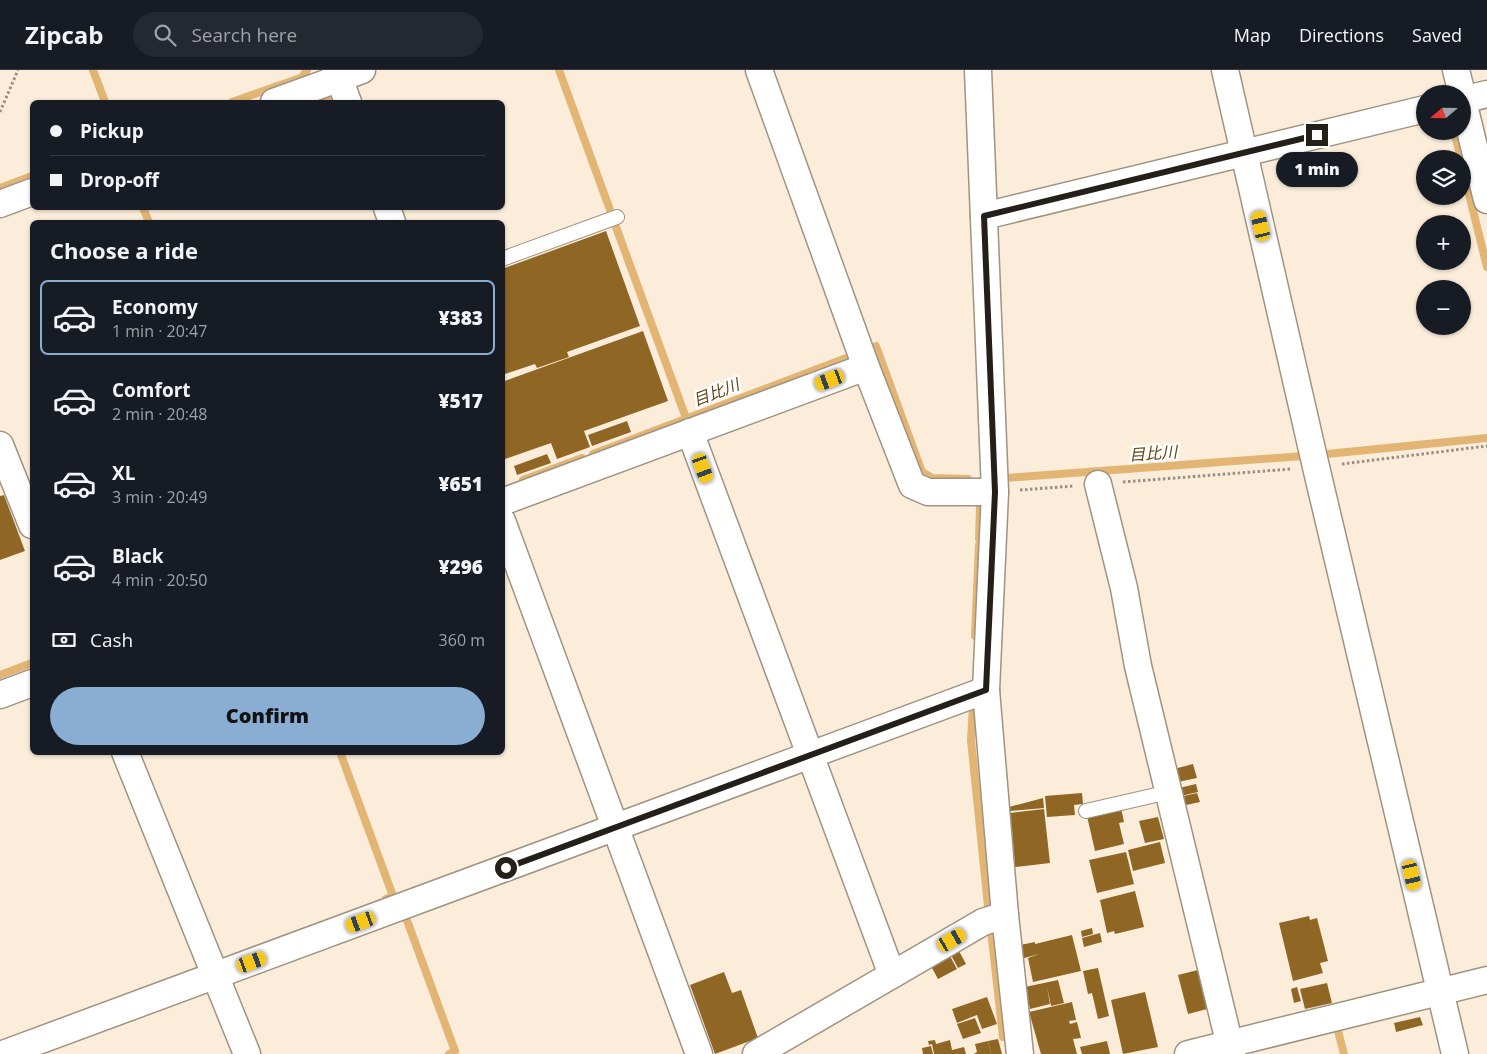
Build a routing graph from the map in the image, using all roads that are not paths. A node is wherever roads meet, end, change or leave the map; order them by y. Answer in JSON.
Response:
{"nodes":[{"id":1,"x":759,"y":70,"type":"edge"},
{"id":2,"x":978,"y":70,"type":"edge"},
{"id":3,"x":1225,"y":70,"type":"edge"},
{"id":4,"x":1456,"y":70,"type":"edge"},
{"id":5,"x":345,"y":73,"type":"edge"},
{"id":6,"x":1462,"y":85,"type":"edge"},
{"id":7,"x":279,"y":100,"type":"edge"},
{"id":8,"x":348,"y":100,"type":"edge"},
{"id":9,"x":1416,"y":111,"type":"edge"},
{"id":10,"x":1471,"y":118,"type":"edge"},
{"id":11,"x":1244,"y":153,"type":"junction"},
{"id":12,"x":30,"y":193,"type":"edge"},
{"id":13,"x":1487,"y":200,"type":"edge"},
{"id":14,"x":0,"y":204,"type":"edge"},
{"id":15,"x":984,"y":216,"type":"junction"},
{"id":16,"x":617,"y":217,"type":"dead end"},
{"id":17,"x":505,"y":258,"type":"edge"},
{"id":18,"x":866,"y":367,"type":"junction"},
{"id":19,"x":690,"y":432,"type":"junction"},
{"id":20,"x":0,"y":446,"type":"edge"},
{"id":21,"x":1098,"y":484,"type":"road end"},
{"id":22,"x":995,"y":492,"type":"junction"},
{"id":23,"x":505,"y":501,"type":"edge"},
{"id":24,"x":30,"y":520,"type":"edge"},
{"id":25,"x":505,"y":529,"type":"edge"},
{"id":26,"x":30,"y":684,"type":"edge"},
{"id":27,"x":986,"y":690,"type":"junction"},
{"id":28,"x":0,"y":695,"type":"edge"},
{"id":29,"x":126,"y":755,"type":"edge"},
{"id":30,"x":810,"y":755,"type":"junction"},
{"id":31,"x":1169,"y":792,"type":"junction"},
{"id":32,"x":1086,"y":811,"type":"dead end"},
{"id":33,"x":616,"y":827,"type":"junction"},
{"id":34,"x":1005,"y":915,"type":"junction"},
{"id":35,"x":892,"y":975,"type":"junction"},
{"id":36,"x":216,"y":976,"type":"junction"},
{"id":37,"x":1487,"y":980,"type":"edge"},
{"id":38,"x":1439,"y":991,"type":"junction"},
{"id":39,"x":1231,"y":1049,"type":"edge"},
{"id":40,"x":3,"y":1054,"type":"edge"},
{"id":41,"x":247,"y":1054,"type":"edge"},
{"id":42,"x":699,"y":1054,"type":"edge"},
{"id":43,"x":756,"y":1054,"type":"edge"},
{"id":44,"x":1020,"y":1054,"type":"edge"},
{"id":45,"x":1188,"y":1054,"type":"edge"},
{"id":46,"x":1455,"y":1054,"type":"edge"}],
"edges":[{"from":1,"to":18,"type":"street"},
{"from":2,"to":15,"type":"street"},
{"from":3,"to":11,"type":"street"},
{"from":4,"to":6,"type":"street"},
{"from":5,"to":7,"type":"street"},
{"from":5,"to":8,"type":"street"},
{"from":9,"to":11,"type":"street"},
{"from":10,"to":13,"type":"street"},
{"from":11,"to":15,"type":"street"},
{"from":11,"to":38,"type":"street"},
{"from":12,"to":14,"type":"street"},
{"from":15,"to":22,"type":"street"},
{"from":16,"to":17,"type":"lane"},
{"from":18,"to":19,"type":"street"},
{"from":18,"to":22,"type":"street"},
{"from":19,"to":23,"type":"street"},
{"from":19,"to":30,"type":"street"},
{"from":20,"to":24,"type":"street"},
{"from":21,"to":31,"type":"street"},
{"from":22,"to":27,"type":"street"},
{"from":25,"to":33,"type":"street"},
{"from":26,"to":28,"type":"street"},
{"from":27,"to":30,"type":"street"},
{"from":27,"to":34,"type":"street"},
{"from":29,"to":36,"type":"street"},
{"from":30,"to":33,"type":"street"},
{"from":30,"to":35,"type":"street"},
{"from":31,"to":32,"type":"lane"},
{"from":31,"to":39,"type":"street"},
{"from":33,"to":36,"type":"street"},
{"from":33,"to":42,"type":"street"},
{"from":34,"to":35,"type":"street"},
{"from":34,"to":44,"type":"street"},
{"from":35,"to":43,"type":"street"},
{"from":36,"to":40,"type":"street"},
{"from":36,"to":41,"type":"street"},
{"from":37,"to":38,"type":"street"},
{"from":38,"to":39,"type":"street"},
{"from":38,"to":46,"type":"street"},
{"from":39,"to":45,"type":"street"}]}
